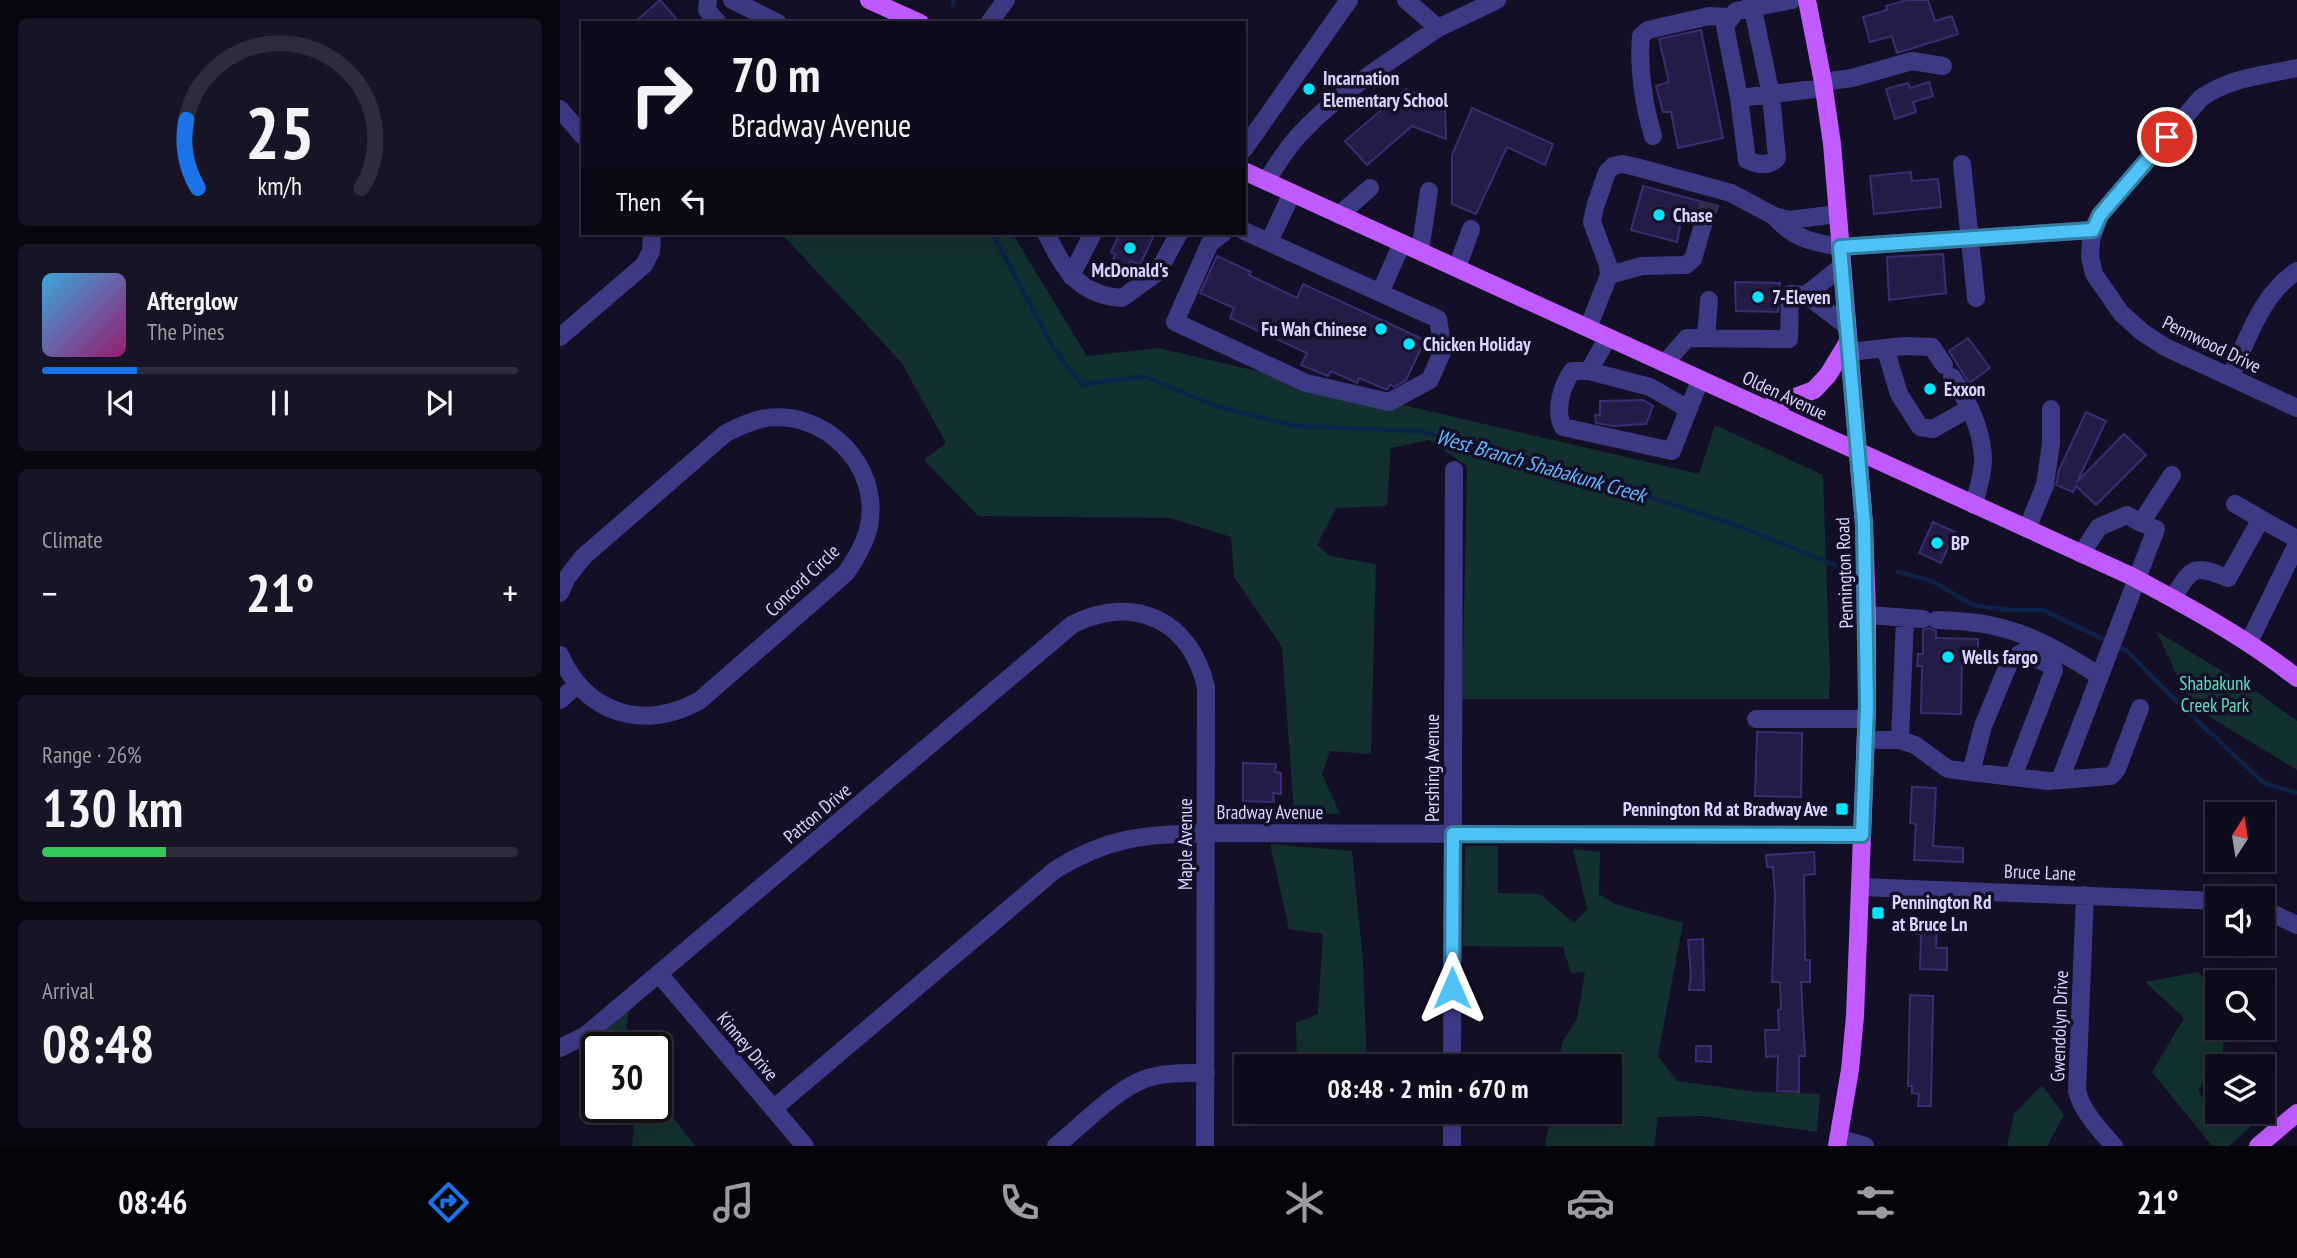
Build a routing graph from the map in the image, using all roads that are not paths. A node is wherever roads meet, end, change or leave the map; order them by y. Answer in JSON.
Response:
{"nodes":[{"id":1,"x":708,"y":0,"type":"edge"},
{"id":2,"x":732,"y":0,"type":"edge"},
{"id":3,"x":870,"y":0,"type":"edge"},
{"id":4,"x":1006,"y":0,"type":"edge"},
{"id":5,"x":1349,"y":0,"type":"edge"},
{"id":6,"x":1406,"y":0,"type":"edge"},
{"id":7,"x":1497,"y":0,"type":"edge"},
{"id":8,"x":1792,"y":0,"type":"edge"},
{"id":9,"x":1807,"y":0,"type":"edge"},
{"id":10,"x":1752,"y":3,"type":"edge"},
{"id":11,"x":886,"y":16,"type":"edge"},
{"id":12,"x":1729,"y":17,"type":"junction"},
{"id":13,"x":716,"y":21,"type":"edge"},
{"id":14,"x":774,"y":21,"type":"edge"},
{"id":15,"x":910,"y":21,"type":"edge"},
{"id":16,"x":990,"y":21,"type":"edge"},
{"id":17,"x":1438,"y":28,"type":"junction"},
{"id":18,"x":1943,"y":66,"type":"dead end"},
{"id":19,"x":2297,"y":68,"type":"edge"},
{"id":20,"x":1824,"y":85,"type":"junction"},
{"id":21,"x":1771,"y":95,"type":"junction"},
{"id":22,"x":1739,"y":98,"type":"junction"},
{"id":23,"x":560,"y":110,"type":"edge"},
{"id":24,"x":581,"y":134,"type":"edge"},
{"id":25,"x":1653,"y":136,"type":"dead end"},
{"id":26,"x":1246,"y":146,"type":"edge"},
{"id":27,"x":1962,"y":164,"type":"dead end"},
{"id":28,"x":1246,"y":172,"type":"edge"},
{"id":29,"x":1266,"y":181,"type":"junction"},
{"id":30,"x":1370,"y":188,"type":"dead end"},
{"id":31,"x":1429,"y":191,"type":"dead end"},
{"id":32,"x":1292,"y":193,"type":"junction"},
{"id":33,"x":1708,"y":203,"type":"junction"},
{"id":34,"x":1838,"y":214,"type":"junction"},
{"id":35,"x":1339,"y":215,"type":"junction"},
{"id":36,"x":1774,"y":216,"type":"junction"},
{"id":37,"x":1471,"y":229,"type":"dead end"},
{"id":38,"x":2093,"y":230,"type":"junction"},
{"id":39,"x":1246,"y":232,"type":"edge"},
{"id":40,"x":652,"y":235,"type":"edge"},
{"id":41,"x":1047,"y":235,"type":"edge"},
{"id":42,"x":1092,"y":235,"type":"edge"},
{"id":43,"x":1178,"y":235,"type":"edge"},
{"id":44,"x":1220,"y":235,"type":"edge"},
{"id":45,"x":1970,"y":239,"type":"junction"},
{"id":46,"x":1269,"y":242,"type":"junction"},
{"id":47,"x":1402,"y":243,"type":"junction"},
{"id":48,"x":1840,"y":247,"type":"junction"},
{"id":49,"x":1420,"y":251,"type":"junction"},
{"id":50,"x":1842,"y":266,"type":"junction"},
{"id":51,"x":1457,"y":268,"type":"junction"},
{"id":52,"x":2297,"y":271,"type":"edge"},
{"id":53,"x":1609,"y":275,"type":"junction"},
{"id":54,"x":1071,"y":276,"type":"junction"},
{"id":55,"x":1381,"y":291,"type":"junction"},
{"id":56,"x":1806,"y":295,"type":"junction"},
{"id":57,"x":1976,"y":298,"type":"dead end"},
{"id":58,"x":1709,"y":300,"type":"dead end"},
{"id":59,"x":1588,"y":328,"type":"junction"},
{"id":60,"x":560,"y":337,"type":"edge"},
{"id":61,"x":1608,"y":337,"type":"junction"},
{"id":62,"x":1706,"y":338,"type":"junction"},
{"id":63,"x":1848,"y":340,"type":"junction"},
{"id":64,"x":1885,"y":348,"type":"junction"},
{"id":65,"x":1665,"y":363,"type":"junction"},
{"id":66,"x":1589,"y":371,"type":"junction"},
{"id":67,"x":2230,"y":377,"type":"junction"},
{"id":68,"x":1700,"y":380,"type":"junction"},
{"id":69,"x":1970,"y":408,"type":"junction"},
{"id":70,"x":2297,"y":408,"type":"edge"},
{"id":71,"x":1688,"y":409,"type":"junction"},
{"id":72,"x":1764,"y":409,"type":"junction"},
{"id":73,"x":2051,"y":409,"type":"dead end"},
{"id":74,"x":1858,"y":452,"type":"junction"},
{"id":75,"x":1454,"y":470,"type":"dead end"},
{"id":76,"x":2172,"y":475,"type":"dead end"},
{"id":77,"x":2235,"y":504,"type":"dead end"},
{"id":78,"x":1975,"y":505,"type":"junction"},
{"id":79,"x":2261,"y":519,"type":"junction"},
{"id":80,"x":2141,"y":523,"type":"junction"},
{"id":81,"x":2026,"y":529,"type":"junction"},
{"id":82,"x":2297,"y":541,"type":"edge"},
{"id":83,"x":2081,"y":554,"type":"junction"},
{"id":84,"x":2138,"y":580,"type":"junction"},
{"id":85,"x":560,"y":593,"type":"edge"},
{"id":86,"x":2173,"y":598,"type":"junction"},
{"id":87,"x":1102,"y":613,"type":"joint"},
{"id":88,"x":1867,"y":615,"type":"junction"},
{"id":89,"x":1922,"y":619,"type":"junction"},
{"id":90,"x":2249,"y":642,"type":"junction"},
{"id":91,"x":560,"y":655,"type":"edge"},
{"id":92,"x":2101,"y":676,"type":"junction"},
{"id":93,"x":2297,"y":678,"type":"edge"},
{"id":94,"x":577,"y":685,"type":"junction"},
{"id":95,"x":560,"y":700,"type":"edge"},
{"id":96,"x":2140,"y":708,"type":"dead end"},
{"id":97,"x":1756,"y":719,"type":"dead end"},
{"id":98,"x":1866,"y":719,"type":"junction"},
{"id":99,"x":1866,"y":740,"type":"junction"},
{"id":100,"x":1900,"y":740,"type":"junction"},
{"id":101,"x":1970,"y":772,"type":"junction"},
{"id":102,"x":2013,"y":777,"type":"junction"},
{"id":103,"x":2060,"y":780,"type":"junction"},
{"id":104,"x":1206,"y":833,"type":"junction"},
{"id":105,"x":1453,"y":834,"type":"junction"},
{"id":106,"x":1862,"y":835,"type":"junction"},
{"id":107,"x":1860,"y":887,"type":"junction"},
{"id":108,"x":2085,"y":895,"type":"junction"},
{"id":109,"x":2205,"y":900,"type":"edge"},
{"id":110,"x":2275,"y":915,"type":"edge"},
{"id":111,"x":2297,"y":925,"type":"edge"},
{"id":112,"x":659,"y":974,"type":"junction"},
{"id":113,"x":560,"y":1048,"type":"edge"},
{"id":114,"x":1452,"y":1054,"type":"edge"},
{"id":115,"x":1206,"y":1073,"type":"junction"},
{"id":116,"x":773,"y":1109,"type":"junction"},
{"id":117,"x":2297,"y":1113,"type":"edge"},
{"id":118,"x":1452,"y":1124,"type":"edge"},
{"id":119,"x":1838,"y":1142,"type":"edge"},
{"id":120,"x":805,"y":1146,"type":"edge"},
{"id":121,"x":1056,"y":1146,"type":"edge"},
{"id":122,"x":1205,"y":1146,"type":"edge"},
{"id":123,"x":1452,"y":1146,"type":"edge"},
{"id":124,"x":1865,"y":1146,"type":"edge"},
{"id":125,"x":2114,"y":1146,"type":"edge"},
{"id":126,"x":2258,"y":1146,"type":"edge"}],
"edges":[{"from":1,"to":13,"type":"street"},
{"from":2,"to":14,"type":"street"},
{"from":3,"to":11,"type":"main road"},
{"from":4,"to":16,"type":"street"},
{"from":5,"to":26,"type":"street"},
{"from":6,"to":17,"type":"street"},
{"from":7,"to":17,"type":"street"},
{"from":8,"to":10,"type":"street"},
{"from":9,"to":20,"type":"main road","name":"Pennington Road"},
{"from":10,"to":12,"type":"street"},
{"from":10,"to":21,"type":"street"},
{"from":11,"to":15,"type":"main road"},
{"from":12,"to":22,"type":"street"},
{"from":12,"to":25,"type":"street"},
{"from":17,"to":29,"type":"street"},
{"from":18,"to":20,"type":"street"},
{"from":19,"to":38,"type":"street"},
{"from":20,"to":21,"type":"street"},
{"from":20,"to":34,"type":"main road","name":"Pennington Road"},
{"from":21,"to":22,"type":"street"},
{"from":21,"to":22,"type":"street"},
{"from":23,"to":24,"type":"street"},
{"from":27,"to":45,"type":"street"},
{"from":28,"to":29,"type":"main road","name":"Olden Avenue"},
{"from":29,"to":32,"type":"main road","name":"Olden Avenue"},
{"from":30,"to":35,"type":"street"},
{"from":31,"to":49,"type":"street"},
{"from":32,"to":35,"type":"main road","name":"Olden Avenue"},
{"from":32,"to":46,"type":"street"},
{"from":33,"to":36,"type":"street"},
{"from":33,"to":53,"type":"street"},
{"from":33,"to":53,"type":"street"},
{"from":34,"to":36,"type":"street"},
{"from":34,"to":48,"type":"main road","name":"Pennington Road"},
{"from":35,"to":47,"type":"main road","name":"Olden Avenue"},
{"from":36,"to":48,"type":"street"},
{"from":37,"to":51,"type":"street"},
{"from":38,"to":45,"type":"street"},
{"from":38,"to":67,"type":"street","name":"Pennwood Drive"},
{"from":39,"to":46,"type":"street"},
{"from":40,"to":60,"type":"street"},
{"from":41,"to":54,"type":"street"},
{"from":42,"to":54,"type":"street"},
{"from":43,"to":54,"type":"street"},
{"from":44,"to":55,"type":"street"},
{"from":45,"to":48,"type":"street"},
{"from":45,"to":57,"type":"street"},
{"from":46,"to":55,"type":"street"},
{"from":47,"to":49,"type":"main road","name":"Olden Avenue"},
{"from":47,"to":55,"type":"street"},
{"from":48,"to":50,"type":"main road","name":"Pennington Road"},
{"from":49,"to":51,"type":"main road","name":"Olden Avenue"},
{"from":50,"to":56,"type":"street"},
{"from":50,"to":63,"type":"main road","name":"Pennington Road"},
{"from":51,"to":59,"type":"main road","name":"Olden Avenue"},
{"from":52,"to":67,"type":"street"},
{"from":53,"to":59,"type":"street"},
{"from":56,"to":62,"type":"street"},
{"from":56,"to":63,"type":"street"},
{"from":58,"to":62,"type":"street"},
{"from":59,"to":61,"type":"main road","name":"Olden Avenue"},
{"from":61,"to":65,"type":"main road","name":"Olden Avenue"},
{"from":61,"to":66,"type":"street"},
{"from":62,"to":65,"type":"street"},
{"from":63,"to":64,"type":"street"},
{"from":63,"to":72,"type":"main road"},
{"from":63,"to":74,"type":"main road","name":"Pennington Road"},
{"from":64,"to":69,"type":"street"},
{"from":64,"to":69,"type":"street"},
{"from":65,"to":68,"type":"main road","name":"Olden Avenue"},
{"from":66,"to":71,"type":"street"},
{"from":66,"to":71,"type":"street"},
{"from":67,"to":70,"type":"street","name":"Pennwood Drive"},
{"from":68,"to":71,"type":"street"},
{"from":68,"to":72,"type":"main road","name":"Olden Avenue"},
{"from":69,"to":78,"type":"street"},
{"from":72,"to":74,"type":"main road","name":"Olden Avenue"},
{"from":73,"to":81,"type":"street"},
{"from":74,"to":78,"type":"main road","name":"Olden Avenue"},
{"from":74,"to":88,"type":"main road","name":"Pennington Road"},
{"from":75,"to":105,"type":"street","name":"Pershing Avenue"},
{"from":76,"to":80,"type":"street"},
{"from":77,"to":79,"type":"street"},
{"from":78,"to":81,"type":"main road","name":"Olden Avenue"},
{"from":79,"to":82,"type":"street"},
{"from":79,"to":86,"type":"street"},
{"from":80,"to":83,"type":"street"},
{"from":80,"to":84,"type":"street"},
{"from":81,"to":83,"type":"main road","name":"Olden Avenue"},
{"from":82,"to":90,"type":"street"},
{"from":83,"to":84,"type":"main road","name":"Olden Avenue"},
{"from":84,"to":86,"type":"main road","name":"Olden Avenue"},
{"from":84,"to":92,"type":"street"},
{"from":85,"to":94,"type":"street","name":"Concord Circle"},
{"from":86,"to":90,"type":"main road","name":"Olden Avenue"},
{"from":87,"to":104,"type":"street","name":"Maple Avenue"},
{"from":87,"to":112,"type":"street","name":"Patton Drive"},
{"from":88,"to":89,"type":"street"},
{"from":88,"to":98,"type":"main road","name":"Pennington Road"},
{"from":89,"to":92,"type":"street"},
{"from":89,"to":100,"type":"street"},
{"from":90,"to":93,"type":"main road","name":"Olden Avenue"},
{"from":91,"to":94,"type":"street","name":"Concord Circle"},
{"from":92,"to":103,"type":"street"},
{"from":94,"to":95,"type":"street"},
{"from":96,"to":103,"type":"street"},
{"from":97,"to":98,"type":"street"},
{"from":98,"to":99,"type":"main road","name":"Pennington Road"},
{"from":99,"to":100,"type":"street"},
{"from":99,"to":106,"type":"main road","name":"Pennington Road"},
{"from":100,"to":101,"type":"street"},
{"from":101,"to":102,"type":"street"},
{"from":101,"to":102,"type":"street"},
{"from":102,"to":103,"type":"street"},
{"from":104,"to":105,"type":"street","name":"Bradway Avenue"},
{"from":104,"to":115,"type":"street","name":"Maple Avenue"},
{"from":104,"to":116,"type":"street","name":"Bradway Avenue"},
{"from":105,"to":106,"type":"street","name":"Bradway Avenue"},
{"from":105,"to":114,"type":"street","name":"Pershing Avenue"},
{"from":106,"to":107,"type":"main road","name":"Pennington Road"},
{"from":107,"to":108,"type":"street","name":"Bruce Lane"},
{"from":107,"to":119,"type":"main road","name":"Pennington Road"},
{"from":108,"to":109,"type":"street","name":"Bruce Lane"},
{"from":108,"to":125,"type":"street","name":"Gwendolyn Drive"},
{"from":110,"to":111,"type":"street"},
{"from":112,"to":113,"type":"street","name":"Patton Drive"},
{"from":112,"to":116,"type":"street","name":"Kinney Drive"},
{"from":115,"to":121,"type":"street"},
{"from":115,"to":122,"type":"street","name":"Maple Avenue"},
{"from":116,"to":120,"type":"street","name":"Kinney Drive"},
{"from":117,"to":126,"type":"main road"},
{"from":118,"to":123,"type":"street"},
{"from":119,"to":124,"type":"street"}]}
